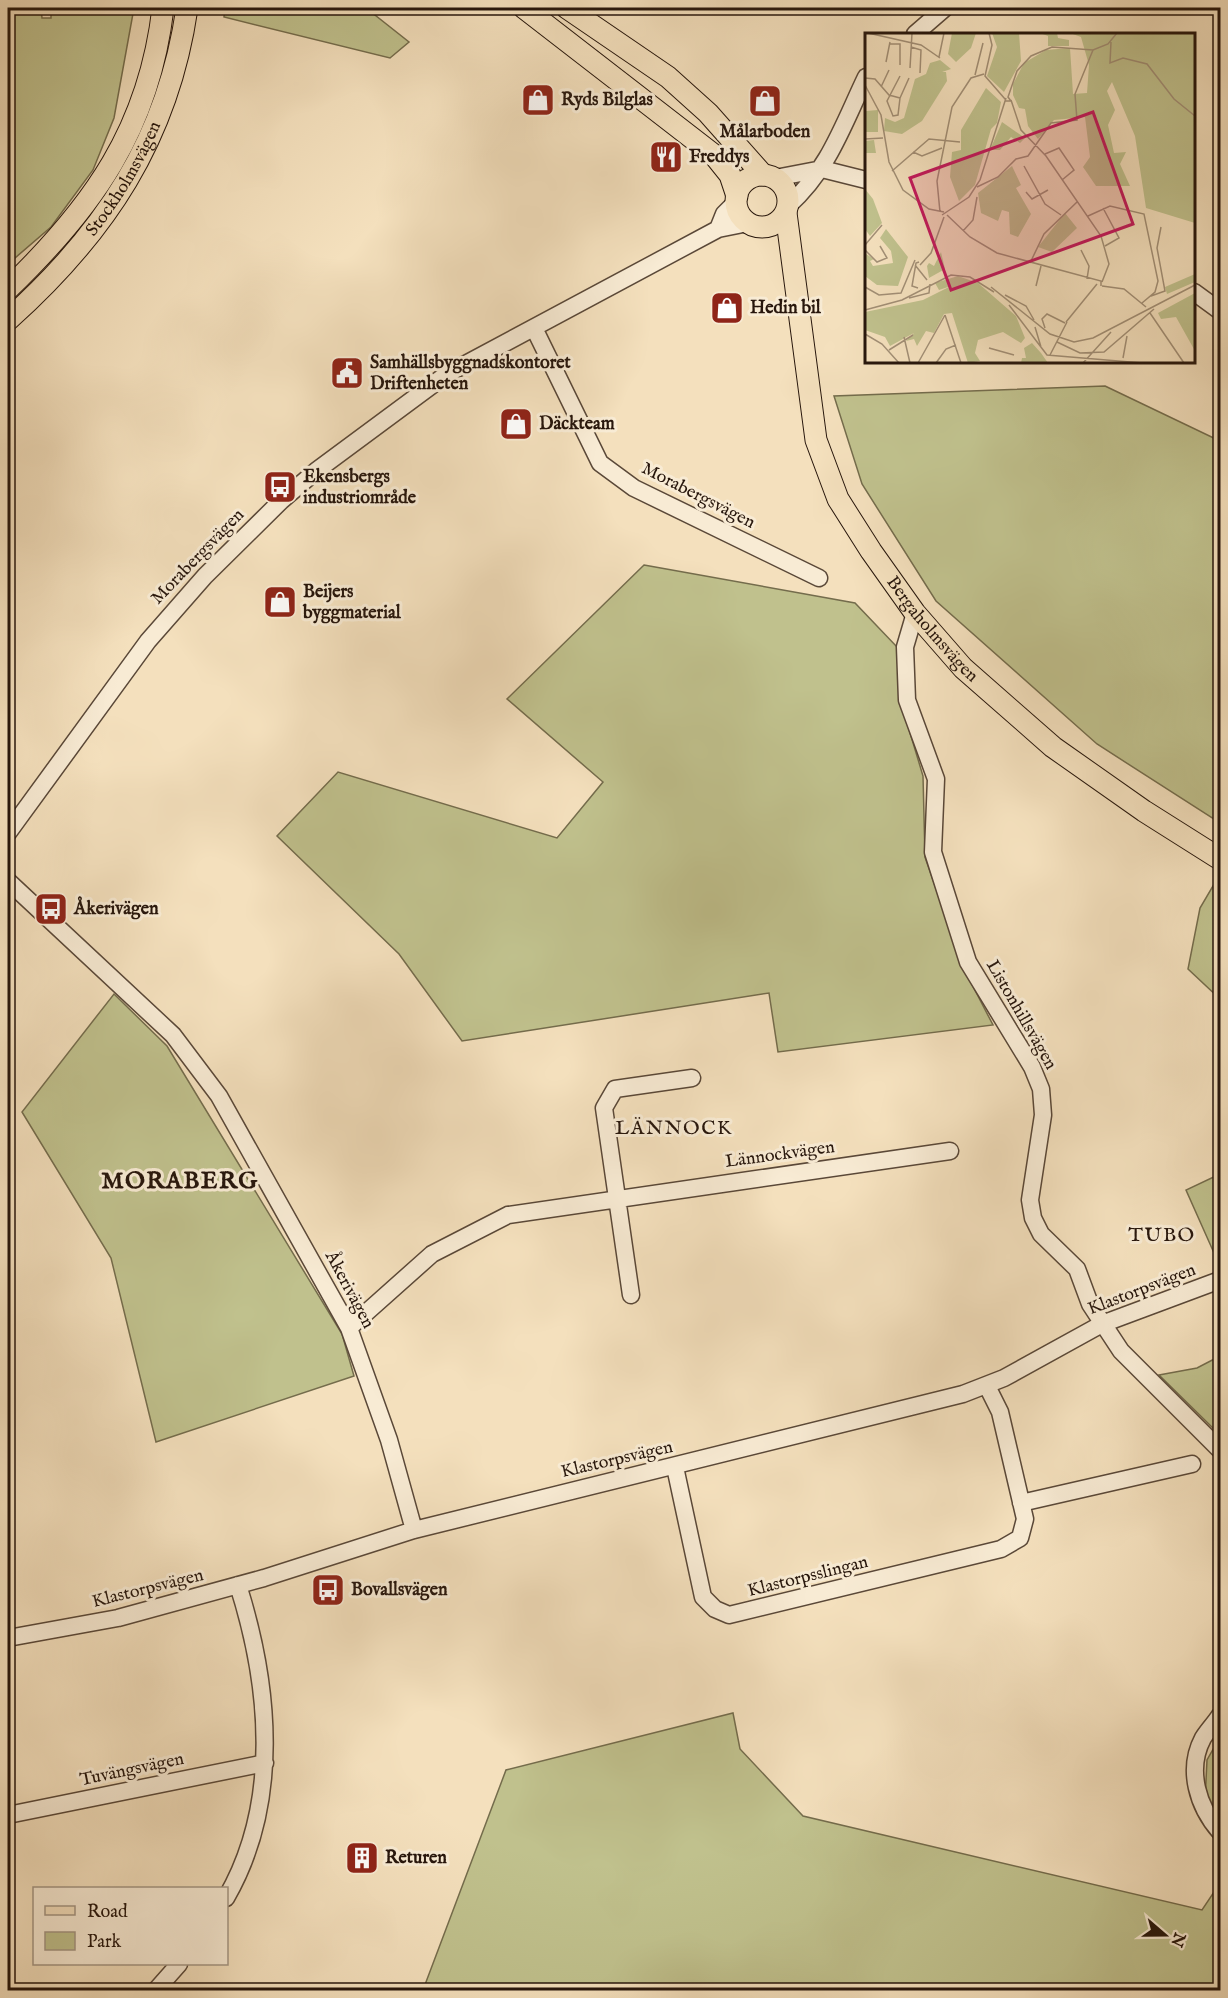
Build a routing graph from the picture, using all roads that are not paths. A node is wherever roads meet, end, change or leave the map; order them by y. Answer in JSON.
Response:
{"nodes":[{"id":1,"x":163,"y":8,"type":"edge"},
{"id":2,"x":187,"y":8,"type":"edge"},
{"id":3,"x":524,"y":8,"type":"edge"},
{"id":4,"x":567,"y":8,"type":"edge"},
{"id":5,"x":945,"y":8,"type":"edge"},
{"id":6,"x":916,"y":33,"type":"edge"},
{"id":7,"x":865,"y":82,"type":"edge"},
{"id":8,"x":822,"y":169,"type":"junction"},
{"id":9,"x":769,"y":177,"type":"junction"},
{"id":10,"x":865,"y":180,"type":"edge"},
{"id":11,"x":736,"y":200,"type":"junction"},
{"id":12,"x":787,"y":209,"type":"junction"},
{"id":13,"x":752,"y":225,"type":"junction"},
{"id":14,"x":718,"y":229,"type":"junction"},
{"id":15,"x":8,"y":289,"type":"edge"},
{"id":16,"x":1195,"y":293,"type":"edge"},
{"id":17,"x":796,"y":295,"type":"junction"},
{"id":18,"x":1221,"y":311,"type":"edge"},
{"id":19,"x":8,"y":320,"type":"edge"},
{"id":20,"x":534,"y":328,"type":"junction"},
{"id":21,"x":819,"y":578,"type":"dead end"},
{"id":22,"x":915,"y":613,"type":"junction"},
{"id":23,"x":8,"y":833,"type":"edge"},
{"id":24,"x":1221,"y":860,"type":"edge"},
{"id":25,"x":8,"y":881,"type":"edge"},
{"id":26,"x":692,"y":1078,"type":"dead end"},
{"id":27,"x":950,"y":1151,"type":"dead end"},
{"id":28,"x":615,"y":1198,"type":"junction"},
{"id":29,"x":1221,"y":1280,"type":"edge"},
{"id":30,"x":631,"y":1295,"type":"dead end"},
{"id":31,"x":1102,"y":1324,"type":"junction"},
{"id":32,"x":350,"y":1328,"type":"junction"},
{"id":33,"x":987,"y":1386,"type":"junction"},
{"id":34,"x":1221,"y":1450,"type":"edge"},
{"id":35,"x":1192,"y":1464,"type":"dead end"},
{"id":36,"x":675,"y":1467,"type":"junction"},
{"id":37,"x":1021,"y":1503,"type":"junction"},
{"id":38,"x":414,"y":1530,"type":"junction"},
{"id":39,"x":238,"y":1585,"type":"junction"},
{"id":40,"x":8,"y":1638,"type":"edge"},
{"id":41,"x":1221,"y":1715,"type":"edge"},
{"id":42,"x":265,"y":1763,"type":"junction"},
{"id":43,"x":8,"y":1815,"type":"edge"},
{"id":44,"x":1221,"y":1832,"type":"edge"},
{"id":45,"x":228,"y":1893,"type":"edge"},
{"id":46,"x":178,"y":1965,"type":"edge"},
{"id":47,"x":156,"y":1990,"type":"edge"}],
"edges":[{"from":1,"to":15,"type":"main road","name":"Stockholmsvägen"},
{"from":2,"to":19,"type":"main road","name":"Stockholmsvägen"},
{"from":3,"to":11,"type":"main road"},
{"from":4,"to":9,"type":"main road"},
{"from":5,"to":6,"type":"street"},
{"from":7,"to":8,"type":"street"},
{"from":8,"to":9,"type":"street"},
{"from":8,"to":10,"type":"street"},
{"from":8,"to":12,"type":"street"},
{"from":9,"to":11,"type":"main road"},
{"from":9,"to":12,"type":"main road"},
{"from":11,"to":13,"type":"main road"},
{"from":11,"to":14,"type":"street","name":"Morabergsvägen"},
{"from":12,"to":13,"type":"main road"},
{"from":12,"to":17,"type":"main road","name":"Bergaholmsvägen"},
{"from":13,"to":14,"type":"street","name":"Morabergsvägen"},
{"from":13,"to":17,"type":"main road","name":"Bergaholmsvägen"},
{"from":14,"to":20,"type":"street","name":"Morabergsvägen"},
{"from":16,"to":18,"type":"street"},
{"from":17,"to":22,"type":"main road","name":"Bergaholmsvägen"},
{"from":20,"to":21,"type":"street","name":"Morabergsvägen"},
{"from":20,"to":23,"type":"street","name":"Morabergsvägen"},
{"from":22,"to":24,"type":"main road","name":"Bergaholmsvägen"},
{"from":22,"to":31,"type":"street","name":"Listonhillsvägen"},
{"from":25,"to":32,"type":"street","name":"Åkerivägen"},
{"from":26,"to":28,"type":"street"},
{"from":27,"to":28,"type":"street","name":"Lännockvägen"},
{"from":28,"to":30,"type":"street"},
{"from":28,"to":32,"type":"street","name":"Lännockvägen"},
{"from":29,"to":31,"type":"street","name":"Klastorpsvägen"},
{"from":31,"to":33,"type":"street","name":"Klastorpsvägen"},
{"from":31,"to":34,"type":"street","name":"Listonhillsvägen"},
{"from":32,"to":38,"type":"street","name":"Åkerivägen"},
{"from":33,"to":36,"type":"street","name":"Klastorpsvägen"},
{"from":33,"to":37,"type":"street","name":"Klastorpsslingan"},
{"from":35,"to":37,"type":"street"},
{"from":36,"to":37,"type":"street","name":"Klastorpsslingan"},
{"from":36,"to":38,"type":"street","name":"Klastorpsvägen"},
{"from":38,"to":39,"type":"street","name":"Klastorpsvägen"},
{"from":39,"to":40,"type":"street","name":"Klastorpsvägen"},
{"from":39,"to":42,"type":"street"},
{"from":41,"to":44,"type":"street"},
{"from":42,"to":43,"type":"street","name":"Tuvängsvägen"},
{"from":42,"to":45,"type":"street"},
{"from":46,"to":47,"type":"street"}]}
